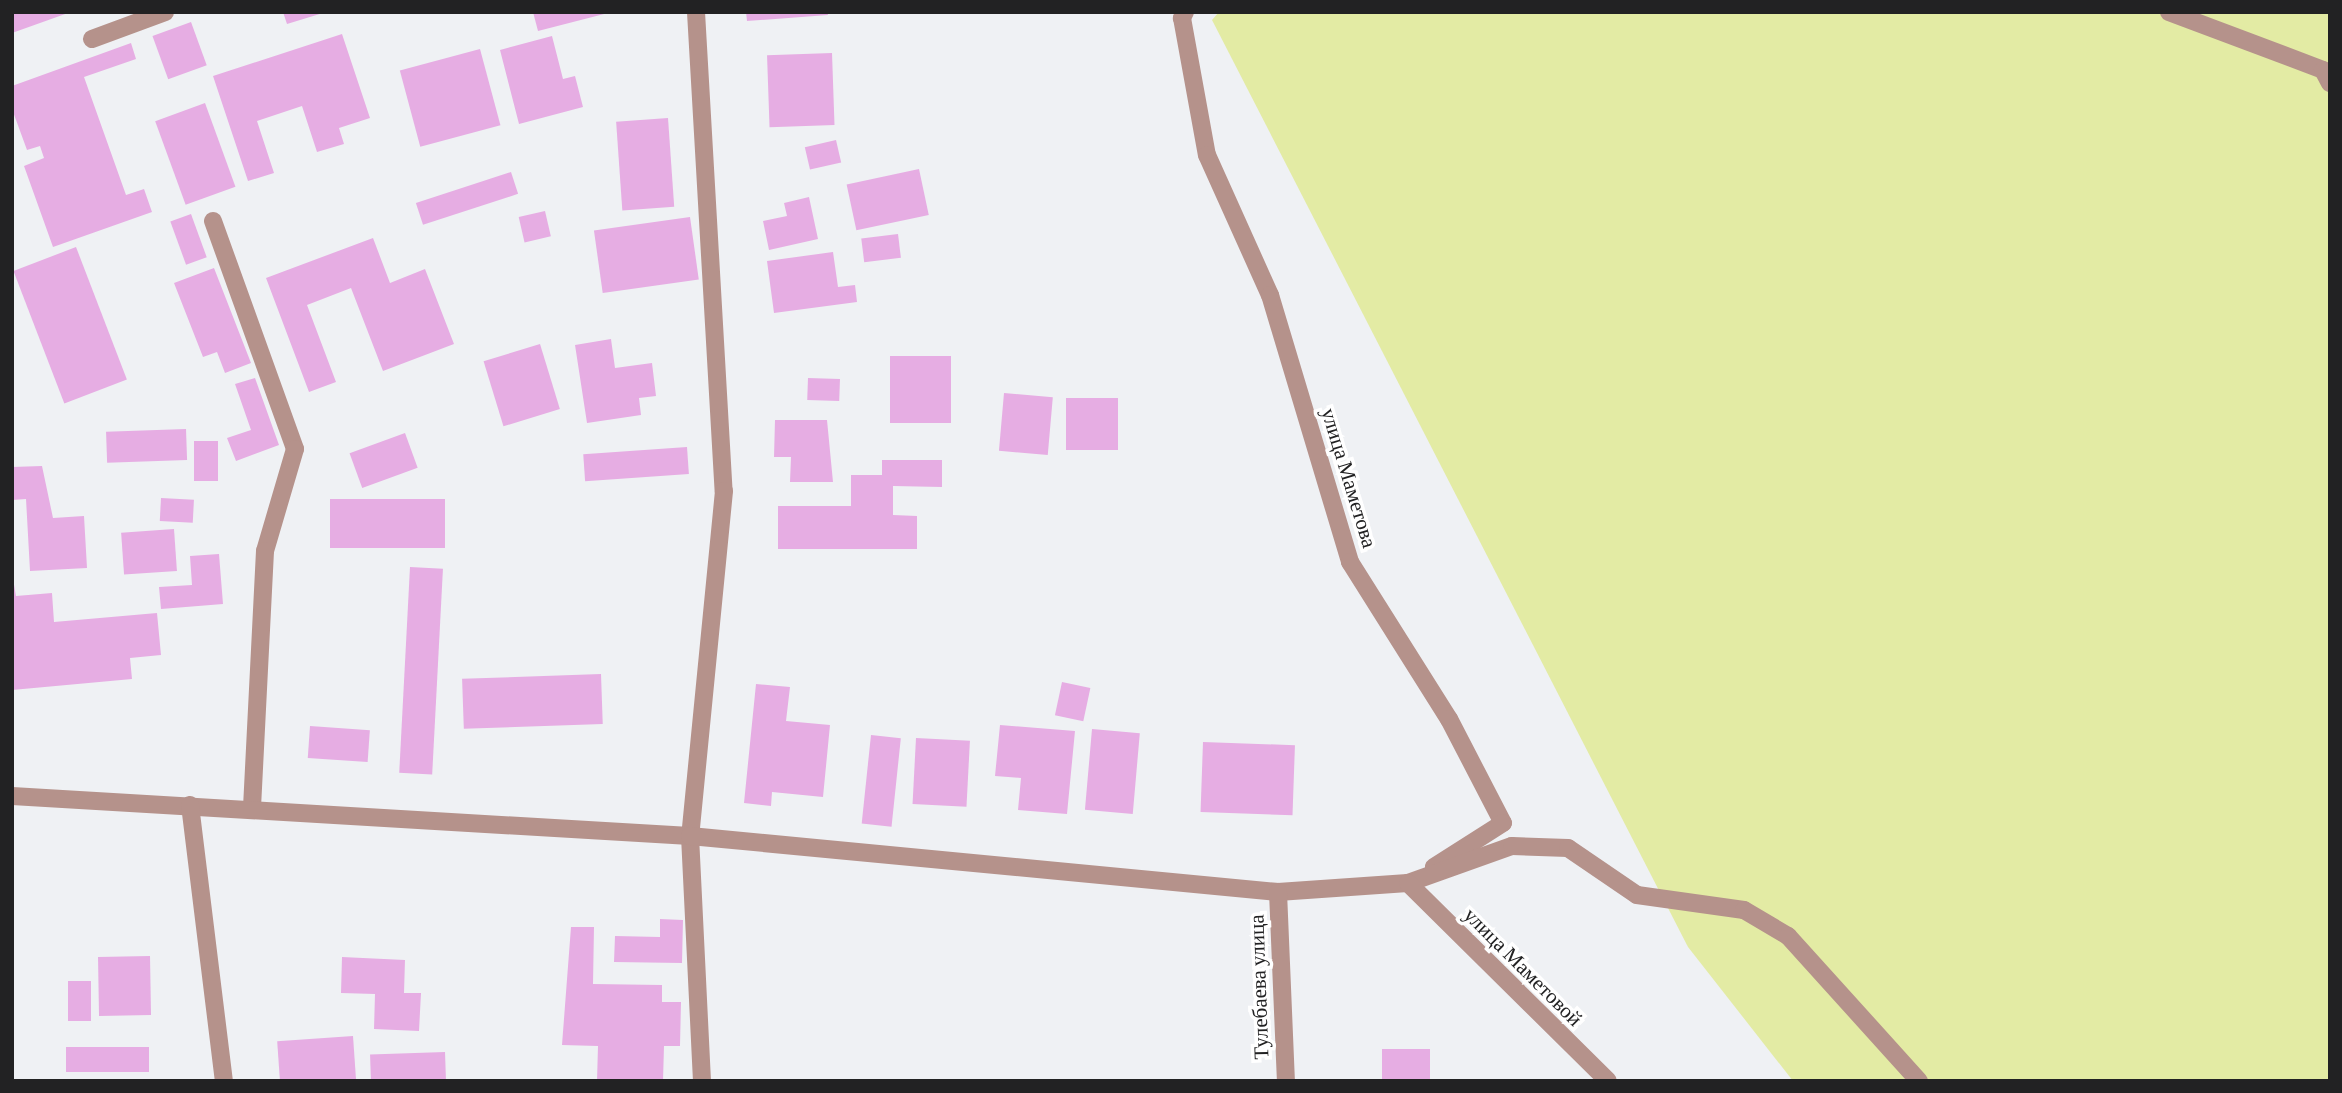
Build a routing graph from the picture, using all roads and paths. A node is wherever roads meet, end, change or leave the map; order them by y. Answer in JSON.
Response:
{"nodes":[{"id":1,"x":165,"y":12,"type":"edge"},
{"id":2,"x":696,"y":12,"type":"edge"},
{"id":3,"x":1185,"y":12,"type":"edge"},
{"id":4,"x":2169,"y":12,"type":"edge"},
{"id":5,"x":92,"y":39,"type":"dead end"},
{"id":6,"x":2330,"y":83,"type":"edge"},
{"id":7,"x":214,"y":221,"type":"dead end"},
{"id":8,"x":12,"y":796,"type":"edge"},
{"id":9,"x":190,"y":805,"type":"junction"},
{"id":10,"x":252,"y":807,"type":"junction"},
{"id":11,"x":690,"y":836,"type":"junction"},
{"id":12,"x":1408,"y":883,"type":"junction"},
{"id":13,"x":1278,"y":892,"type":"junction"},
{"id":14,"x":224,"y":1081,"type":"edge"},
{"id":15,"x":702,"y":1081,"type":"edge"},
{"id":16,"x":1286,"y":1081,"type":"edge"},
{"id":17,"x":1608,"y":1081,"type":"edge"},
{"id":18,"x":1919,"y":1081,"type":"edge"}],
"edges":[{"from":1,"to":5,"type":"street"},
{"from":2,"to":11,"type":"street"},
{"from":3,"to":12,"type":"street","name":"улица Маметова"},
{"from":4,"to":6,"type":"street"},
{"from":7,"to":10,"type":"street"},
{"from":8,"to":9,"type":"street"},
{"from":9,"to":10,"type":"street"},
{"from":9,"to":14,"type":"street"},
{"from":10,"to":11,"type":"street"},
{"from":11,"to":13,"type":"street"},
{"from":11,"to":15,"type":"street"},
{"from":12,"to":13,"type":"street"},
{"from":12,"to":17,"type":"street","name":"улица Маметовой"},
{"from":12,"to":18,"type":"street"},
{"from":13,"to":16,"type":"street","name":"Тулебаева улица"}]}
